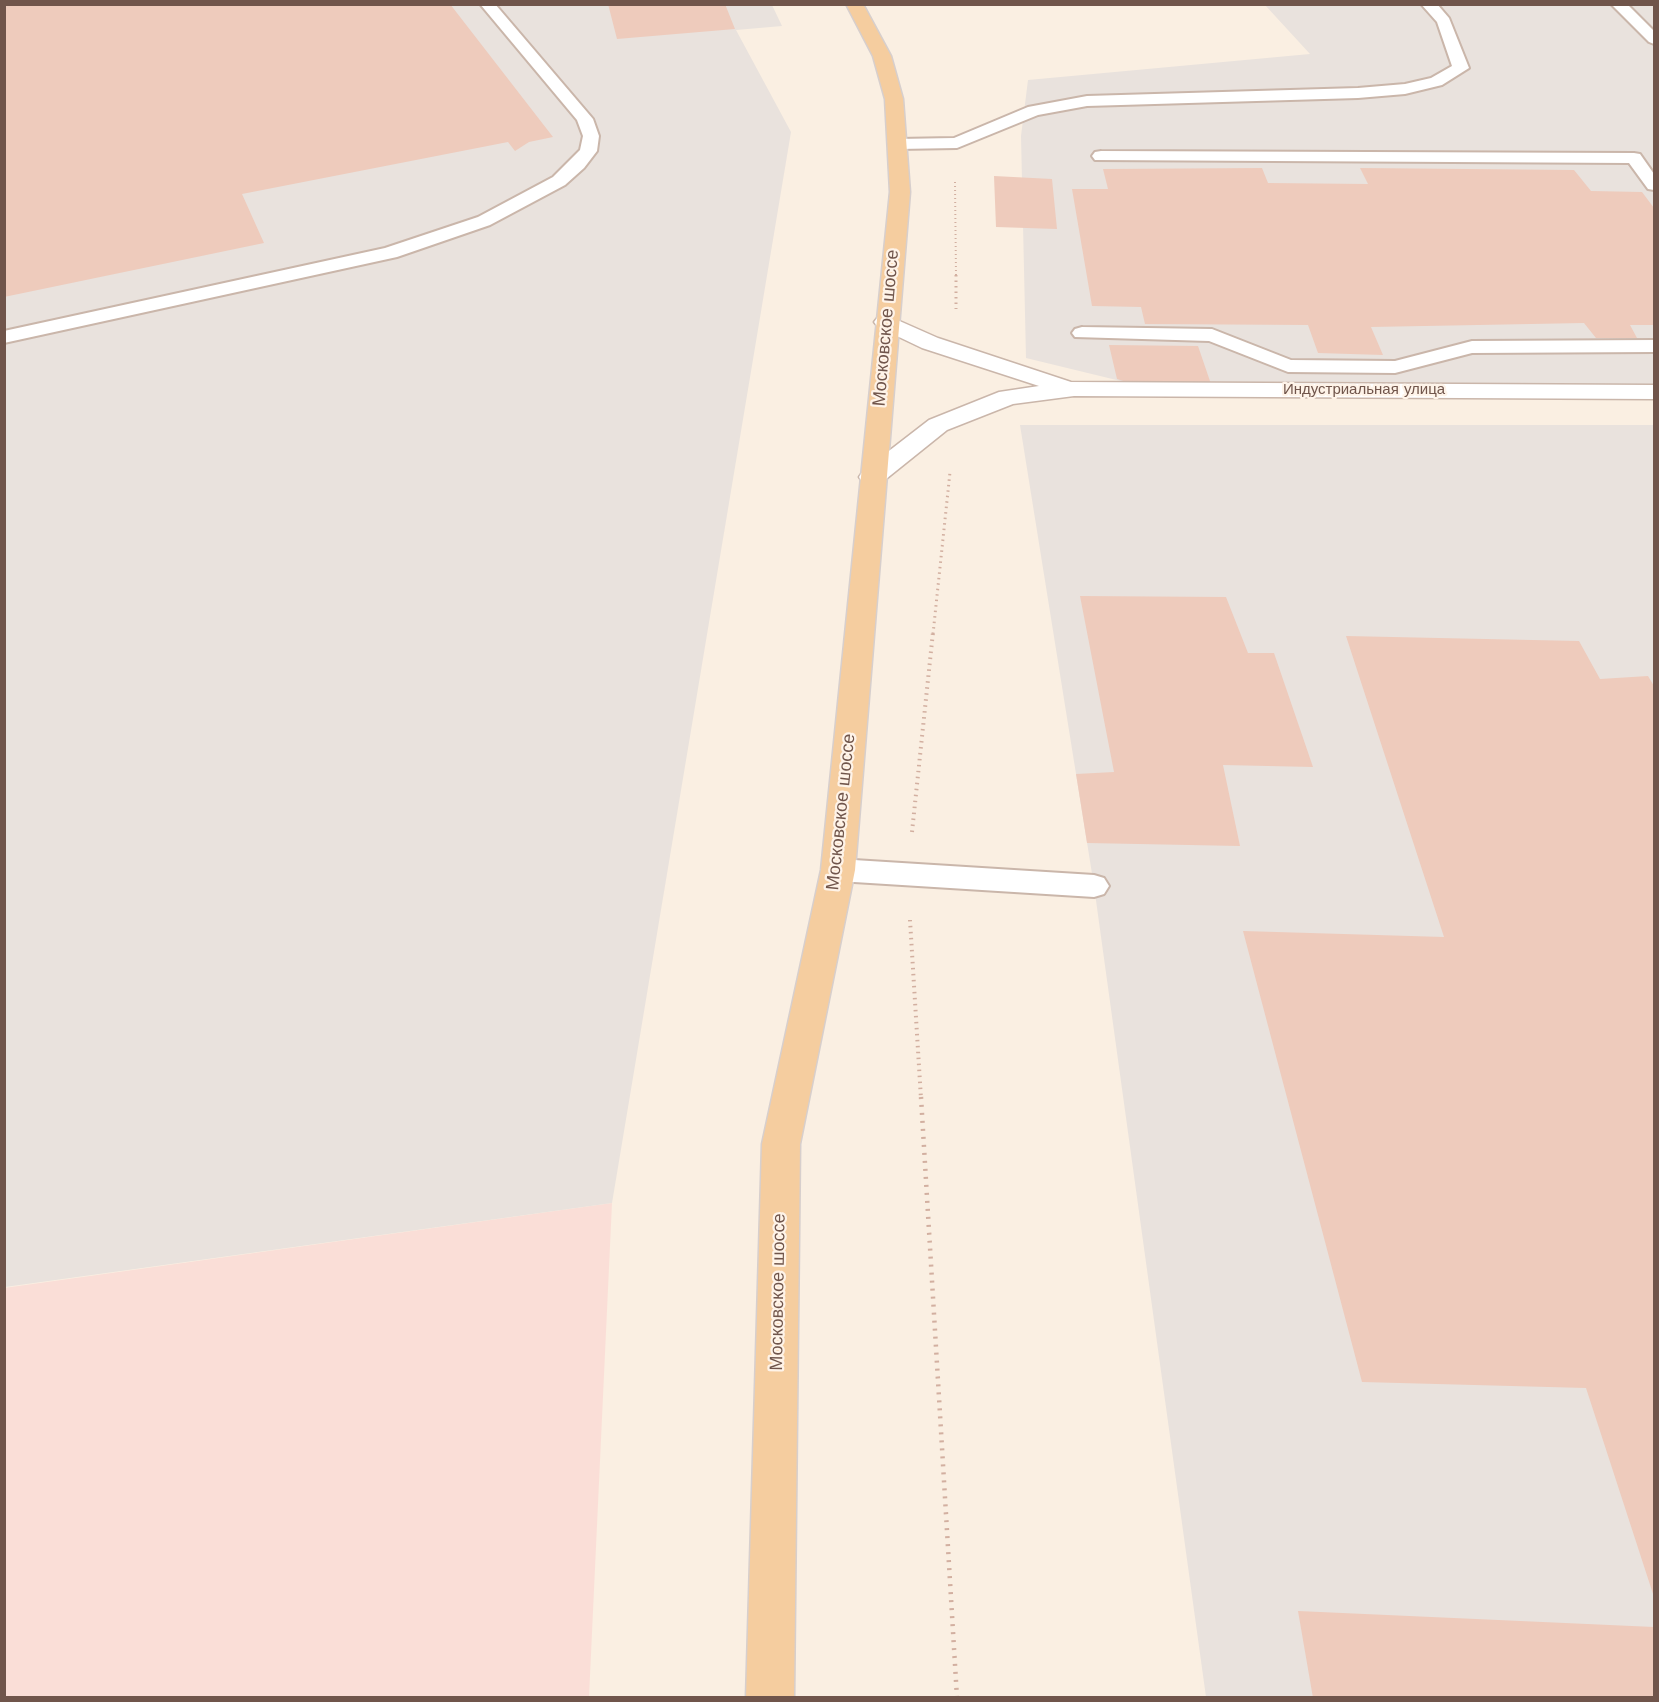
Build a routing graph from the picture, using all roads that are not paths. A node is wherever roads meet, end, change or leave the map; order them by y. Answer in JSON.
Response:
{"nodes":[{"id":1,"x":487,"y":4,"type":"edge"},
{"id":2,"x":854,"y":4,"type":"edge"},
{"id":3,"x":1428,"y":4,"type":"edge"},
{"id":4,"x":1617,"y":4,"type":"edge"},
{"id":5,"x":1654,"y":39,"type":"edge"},
{"id":6,"x":898,"y":144,"type":"junction"},
{"id":7,"x":1101,"y":156,"type":"dead end"},
{"id":8,"x":1654,"y":185,"type":"edge"},
{"id":9,"x":886,"y":322,"type":"junction"},
{"id":10,"x":1082,"y":333,"type":"dead end"},
{"id":11,"x":4,"y":336,"type":"edge"},
{"id":12,"x":1654,"y":346,"type":"edge"},
{"id":13,"x":1074,"y":389,"type":"junction"},
{"id":14,"x":1654,"y":392,"type":"edge"},
{"id":15,"x":872,"y":477,"type":"junction"},
{"id":16,"x":838,"y":870,"type":"junction"},
{"id":17,"x":1094,"y":886,"type":"dead end"},
{"id":18,"x":770,"y":1698,"type":"edge"}],
"edges":[{"from":1,"to":11,"type":"lane"},
{"from":2,"to":6,"type":"main road","name":"Московское шоссе"},
{"from":3,"to":6,"type":"lane"},
{"from":4,"to":5,"type":"lane"},
{"from":6,"to":9,"type":"main road","name":"Московское шоссе"},
{"from":7,"to":8,"type":"lane"},
{"from":9,"to":13,"type":"street"},
{"from":9,"to":15,"type":"main road","name":"Московское шоссе"},
{"from":10,"to":12,"type":"lane"},
{"from":13,"to":14,"type":"street","name":"Индустриальная улица"},
{"from":13,"to":15,"type":"street"},
{"from":15,"to":16,"type":"main road","name":"Московское шоссе"},
{"from":16,"to":17,"type":"lane"},
{"from":16,"to":18,"type":"main road","name":"Московское шоссе"}]}
